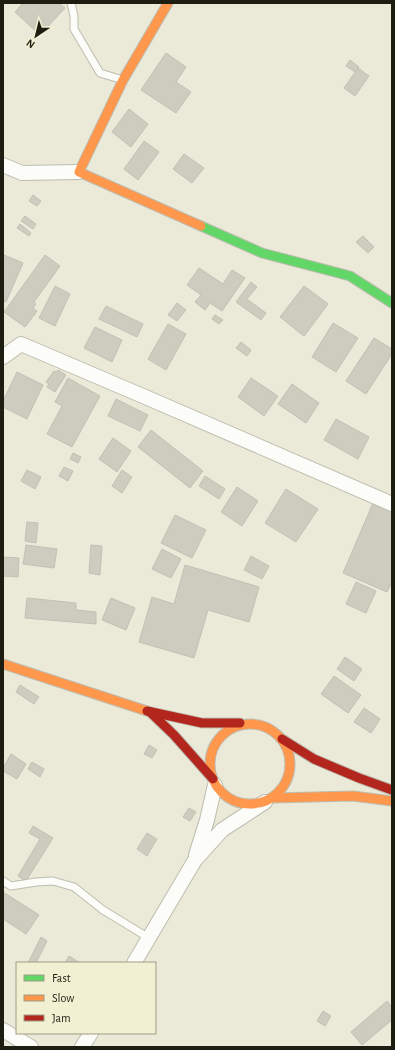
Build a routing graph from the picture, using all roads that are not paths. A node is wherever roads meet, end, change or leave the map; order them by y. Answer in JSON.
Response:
{"nodes":[{"id":1,"x":70,"y":3,"type":"edge"},
{"id":2,"x":168,"y":3,"type":"edge"},
{"id":3,"x":123,"y":80,"type":"junction"},
{"id":4,"x":3,"y":165,"type":"edge"},
{"id":5,"x":79,"y":172,"type":"junction"},
{"id":6,"x":392,"y":303,"type":"edge"},
{"id":7,"x":3,"y":357,"type":"edge"},
{"id":8,"x":392,"y":504,"type":"edge"},
{"id":9,"x":3,"y":664,"type":"edge"},
{"id":10,"x":149,"y":712,"type":"junction"},
{"id":11,"x":247,"y":723,"type":"junction"},
{"id":12,"x":282,"y":739,"type":"junction"},
{"id":13,"x":214,"y":782,"type":"junction"},
{"id":14,"x":392,"y":790,"type":"edge"},
{"id":15,"x":269,"y":800,"type":"junction"},
{"id":16,"x":392,"y":801,"type":"edge"},
{"id":17,"x":195,"y":860,"type":"junction"},
{"id":18,"x":3,"y":881,"type":"edge"},
{"id":19,"x":149,"y":938,"type":"junction"},
{"id":20,"x":135,"y":962,"type":"edge"},
{"id":21,"x":3,"y":1030,"type":"edge"},
{"id":22,"x":90,"y":1034,"type":"edge"},
{"id":23,"x":31,"y":1047,"type":"edge"},
{"id":24,"x":82,"y":1047,"type":"edge"}],
"edges":[{"from":1,"to":3,"type":"lane"},
{"from":2,"to":3,"type":"main road"},
{"from":3,"to":5,"type":"main road"},
{"from":4,"to":5,"type":"street"},
{"from":5,"to":6,"type":"main road"},
{"from":7,"to":8,"type":"street"},
{"from":9,"to":10,"type":"main road"},
{"from":10,"to":11,"type":"main road"},
{"from":10,"to":13,"type":"main road"},
{"from":11,"to":12,"type":"main road"},
{"from":11,"to":13,"type":"main road"},
{"from":12,"to":14,"type":"main road"},
{"from":12,"to":15,"type":"main road"},
{"from":13,"to":15,"type":"main road"},
{"from":13,"to":17,"type":"street"},
{"from":15,"to":16,"type":"main road"},
{"from":15,"to":17,"type":"street"},
{"from":17,"to":19,"type":"street"},
{"from":18,"to":19,"type":"lane"},
{"from":19,"to":20,"type":"street"},
{"from":21,"to":23,"type":"street"},
{"from":22,"to":24,"type":"street"}]}
